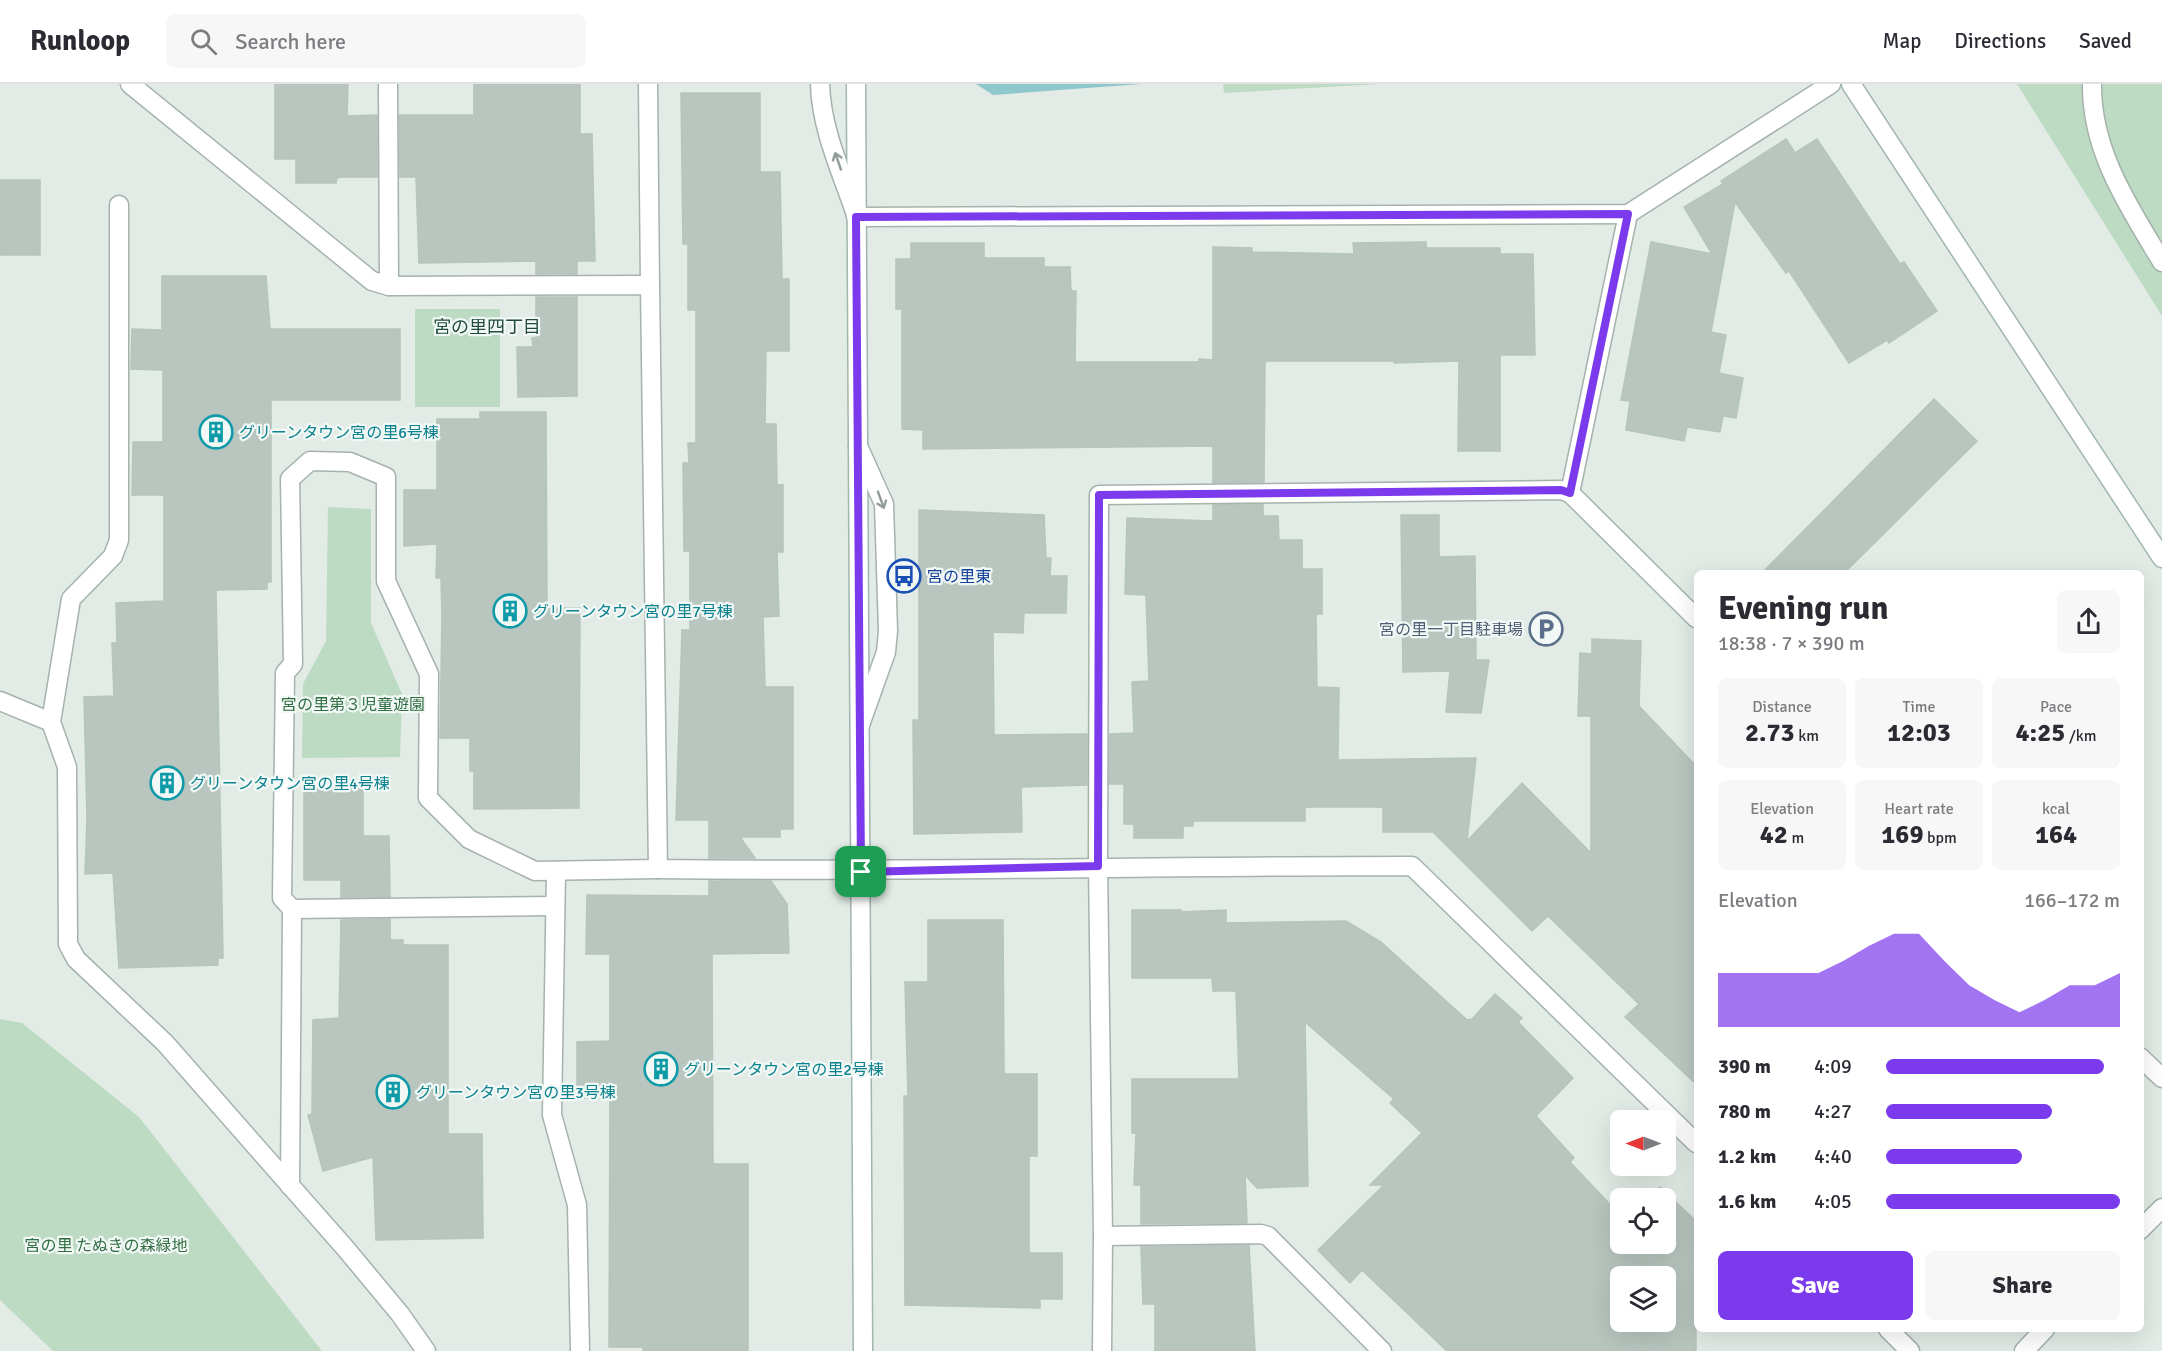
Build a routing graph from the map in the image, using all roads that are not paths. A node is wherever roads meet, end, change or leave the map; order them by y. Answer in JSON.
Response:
{"nodes":[{"id":1,"x":130,"y":84,"type":"edge"},
{"id":2,"x":388,"y":84,"type":"edge"},
{"id":3,"x":648,"y":84,"type":"edge"},
{"id":4,"x":820,"y":84,"type":"edge"},
{"id":5,"x":856,"y":84,"type":"edge"},
{"id":6,"x":1831,"y":84,"type":"edge"},
{"id":7,"x":1851,"y":84,"type":"edge"},
{"id":8,"x":2092,"y":84,"type":"edge"},
{"id":9,"x":119,"y":205,"type":"dead end"},
{"id":10,"x":1628,"y":214,"type":"junction"},
{"id":11,"x":856,"y":217,"type":"junction"},
{"id":12,"x":2162,"y":262,"type":"edge"},
{"id":13,"x":651,"y":285,"type":"junction"},
{"id":14,"x":389,"y":286,"type":"junction"},
{"id":15,"x":858,"y":446,"type":"junction"},
{"id":16,"x":1570,"y":493,"type":"junction"},
{"id":17,"x":2162,"y":558,"type":"edge"},
{"id":18,"x":1694,"y":616,"type":"edge"},
{"id":19,"x":0,"y":701,"type":"edge"},
{"id":20,"x":51,"y":722,"type":"junction"},
{"id":21,"x":860,"y":726,"type":"junction"},
{"id":22,"x":1098,"y":866,"type":"junction"},
{"id":23,"x":658,"y":869,"type":"junction"},
{"id":24,"x":556,"y":871,"type":"junction"},
{"id":25,"x":861,"y":872,"type":"junction"},
{"id":26,"x":555,"y":906,"type":"junction"},
{"id":27,"x":292,"y":909,"type":"junction"},
{"id":28,"x":2144,"y":1061,"type":"edge"},
{"id":29,"x":2162,"y":1078,"type":"edge"},
{"id":30,"x":1694,"y":1141,"type":"edge"},
{"id":31,"x":290,"y":1186,"type":"junction"},
{"id":32,"x":2162,"y":1208,"type":"edge"},
{"id":33,"x":2144,"y":1226,"type":"edge"},
{"id":34,"x":1103,"y":1236,"type":"junction"},
{"id":35,"x":1891,"y":1332,"type":"edge"},
{"id":36,"x":2042,"y":1332,"type":"edge"},
{"id":37,"x":426,"y":1351,"type":"edge"},
{"id":38,"x":580,"y":1351,"type":"edge"},
{"id":39,"x":863,"y":1351,"type":"edge"},
{"id":40,"x":1102,"y":1351,"type":"edge"},
{"id":41,"x":1382,"y":1351,"type":"edge"},
{"id":42,"x":1910,"y":1351,"type":"edge"},
{"id":43,"x":2024,"y":1351,"type":"edge"}],
"edges":[{"from":1,"to":14,"type":"street"},
{"from":2,"to":14,"type":"street"},
{"from":3,"to":13,"type":"street"},
{"from":11,"to":4,"type":"street","one_way":true},
{"from":5,"to":11,"type":"street"},
{"from":6,"to":10,"type":"street"},
{"from":7,"to":17,"type":"street"},
{"from":8,"to":12,"type":"street"},
{"from":9,"to":20,"type":"street"},
{"from":10,"to":11,"type":"street"},
{"from":10,"to":16,"type":"street"},
{"from":11,"to":15,"type":"street"},
{"from":13,"to":14,"type":"street"},
{"from":13,"to":23,"type":"street"},
{"from":15,"to":21,"type":"street"},
{"from":15,"to":21,"type":"street","one_way":true},
{"from":16,"to":18,"type":"street"},
{"from":16,"to":22,"type":"street"},
{"from":19,"to":20,"type":"street"},
{"from":20,"to":31,"type":"street"},
{"from":21,"to":25,"type":"street"},
{"from":22,"to":25,"type":"street"},
{"from":22,"to":30,"type":"street"},
{"from":22,"to":34,"type":"street"},
{"from":23,"to":24,"type":"street"},
{"from":23,"to":25,"type":"street"},
{"from":24,"to":26,"type":"street"},
{"from":24,"to":27,"type":"street"},
{"from":25,"to":39,"type":"street"},
{"from":26,"to":27,"type":"street"},
{"from":26,"to":38,"type":"street"},
{"from":27,"to":31,"type":"street"},
{"from":28,"to":29,"type":"street"},
{"from":31,"to":37,"type":"street"},
{"from":32,"to":33,"type":"street"},
{"from":34,"to":40,"type":"street"},
{"from":34,"to":41,"type":"street"},
{"from":35,"to":42,"type":"street"},
{"from":36,"to":43,"type":"street"}]}
